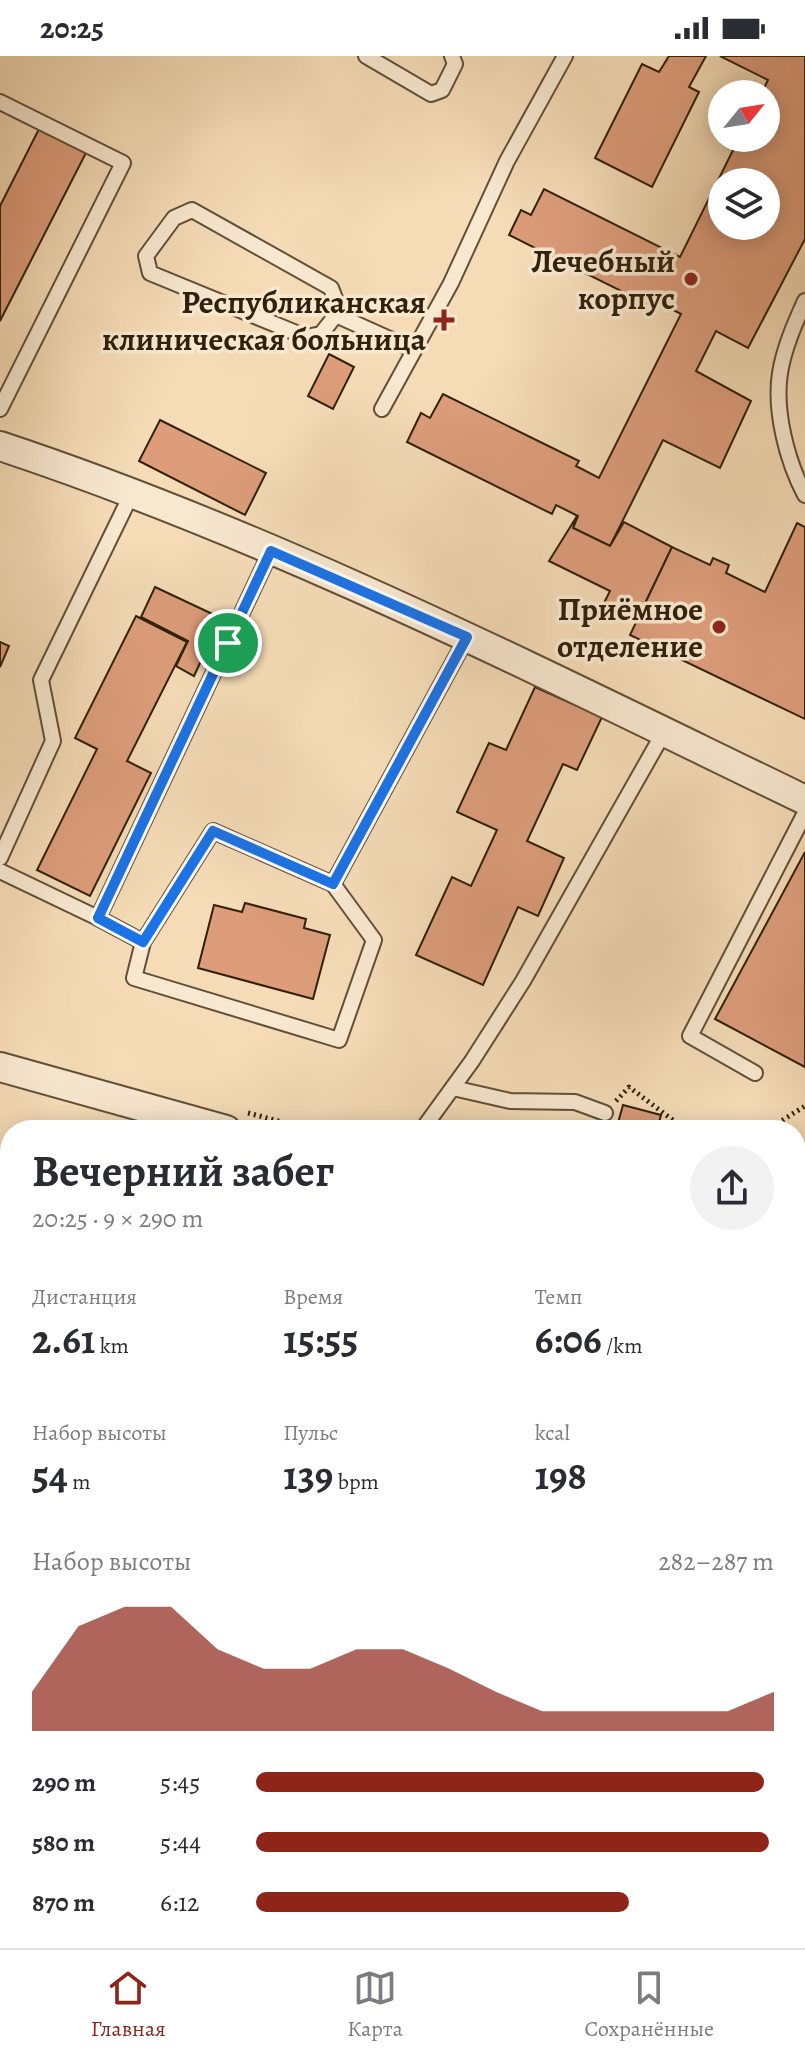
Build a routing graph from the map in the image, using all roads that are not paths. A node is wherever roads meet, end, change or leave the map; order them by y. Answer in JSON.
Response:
{"nodes":[{"id":1,"x":366,"y":56,"type":"edge"},
{"id":2,"x":452,"y":56,"type":"edge"},
{"id":3,"x":565,"y":56,"type":"edge"},
{"id":4,"x":0,"y":102,"type":"edge"},
{"id":5,"x":805,"y":301,"type":"edge"},
{"id":6,"x":336,"y":315,"type":"junction"},
{"id":7,"x":414,"y":350,"type":"junction"},
{"id":8,"x":0,"y":409,"type":"edge"},
{"id":9,"x":382,"y":409,"type":"dead end"},
{"id":10,"x":1,"y":449,"type":"edge"},
{"id":11,"x":132,"y":493,"type":"junction"},
{"id":12,"x":805,"y":495,"type":"edge"},
{"id":13,"x":271,"y":551,"type":"junction"},
{"id":14,"x":467,"y":637,"type":"junction"},
{"id":15,"x":664,"y":732,"type":"junction"},
{"id":16,"x":805,"y":800,"type":"edge"},
{"id":17,"x":805,"y":813,"type":"edge"},
{"id":18,"x":0,"y":858,"type":"edge"},
{"id":19,"x":0,"y":871,"type":"edge"},
{"id":20,"x":333,"y":884,"type":"junction"},
{"id":21,"x":98,"y":918,"type":"junction"},
{"id":22,"x":143,"y":942,"type":"junction"},
{"id":23,"x":0,"y":1067,"type":"edge"},
{"id":24,"x":755,"y":1073,"type":"dead end"},
{"id":25,"x":453,"y":1088,"type":"junction"},
{"id":26,"x":605,"y":1113,"type":"road end"},
{"id":27,"x":190,"y":1120,"type":"edge"},
{"id":28,"x":429,"y":1120,"type":"edge"}],
"edges":[{"from":1,"to":2,"type":"lane"},
{"from":3,"to":7,"type":"lane"},
{"from":4,"to":8,"type":"lane"},
{"from":5,"to":12,"type":"lane"},
{"from":6,"to":6,"type":"lane"},
{"from":6,"to":7,"type":"lane"},
{"from":7,"to":9,"type":"lane"},
{"from":10,"to":11,"type":"street"},
{"from":11,"to":13,"type":"street"},
{"from":11,"to":18,"type":"lane"},
{"from":13,"to":14,"type":"street"},
{"from":13,"to":21,"type":"lane"},
{"from":14,"to":15,"type":"street"},
{"from":14,"to":20,"type":"lane"},
{"from":15,"to":16,"type":"street"},
{"from":15,"to":25,"type":"lane"},
{"from":17,"to":24,"type":"lane"},
{"from":19,"to":21,"type":"lane"},
{"from":20,"to":22,"type":"lane"},
{"from":20,"to":22,"type":"lane"},
{"from":21,"to":22,"type":"lane"},
{"from":23,"to":27,"type":"street"},
{"from":25,"to":26,"type":"lane"},
{"from":25,"to":28,"type":"lane"}]}
